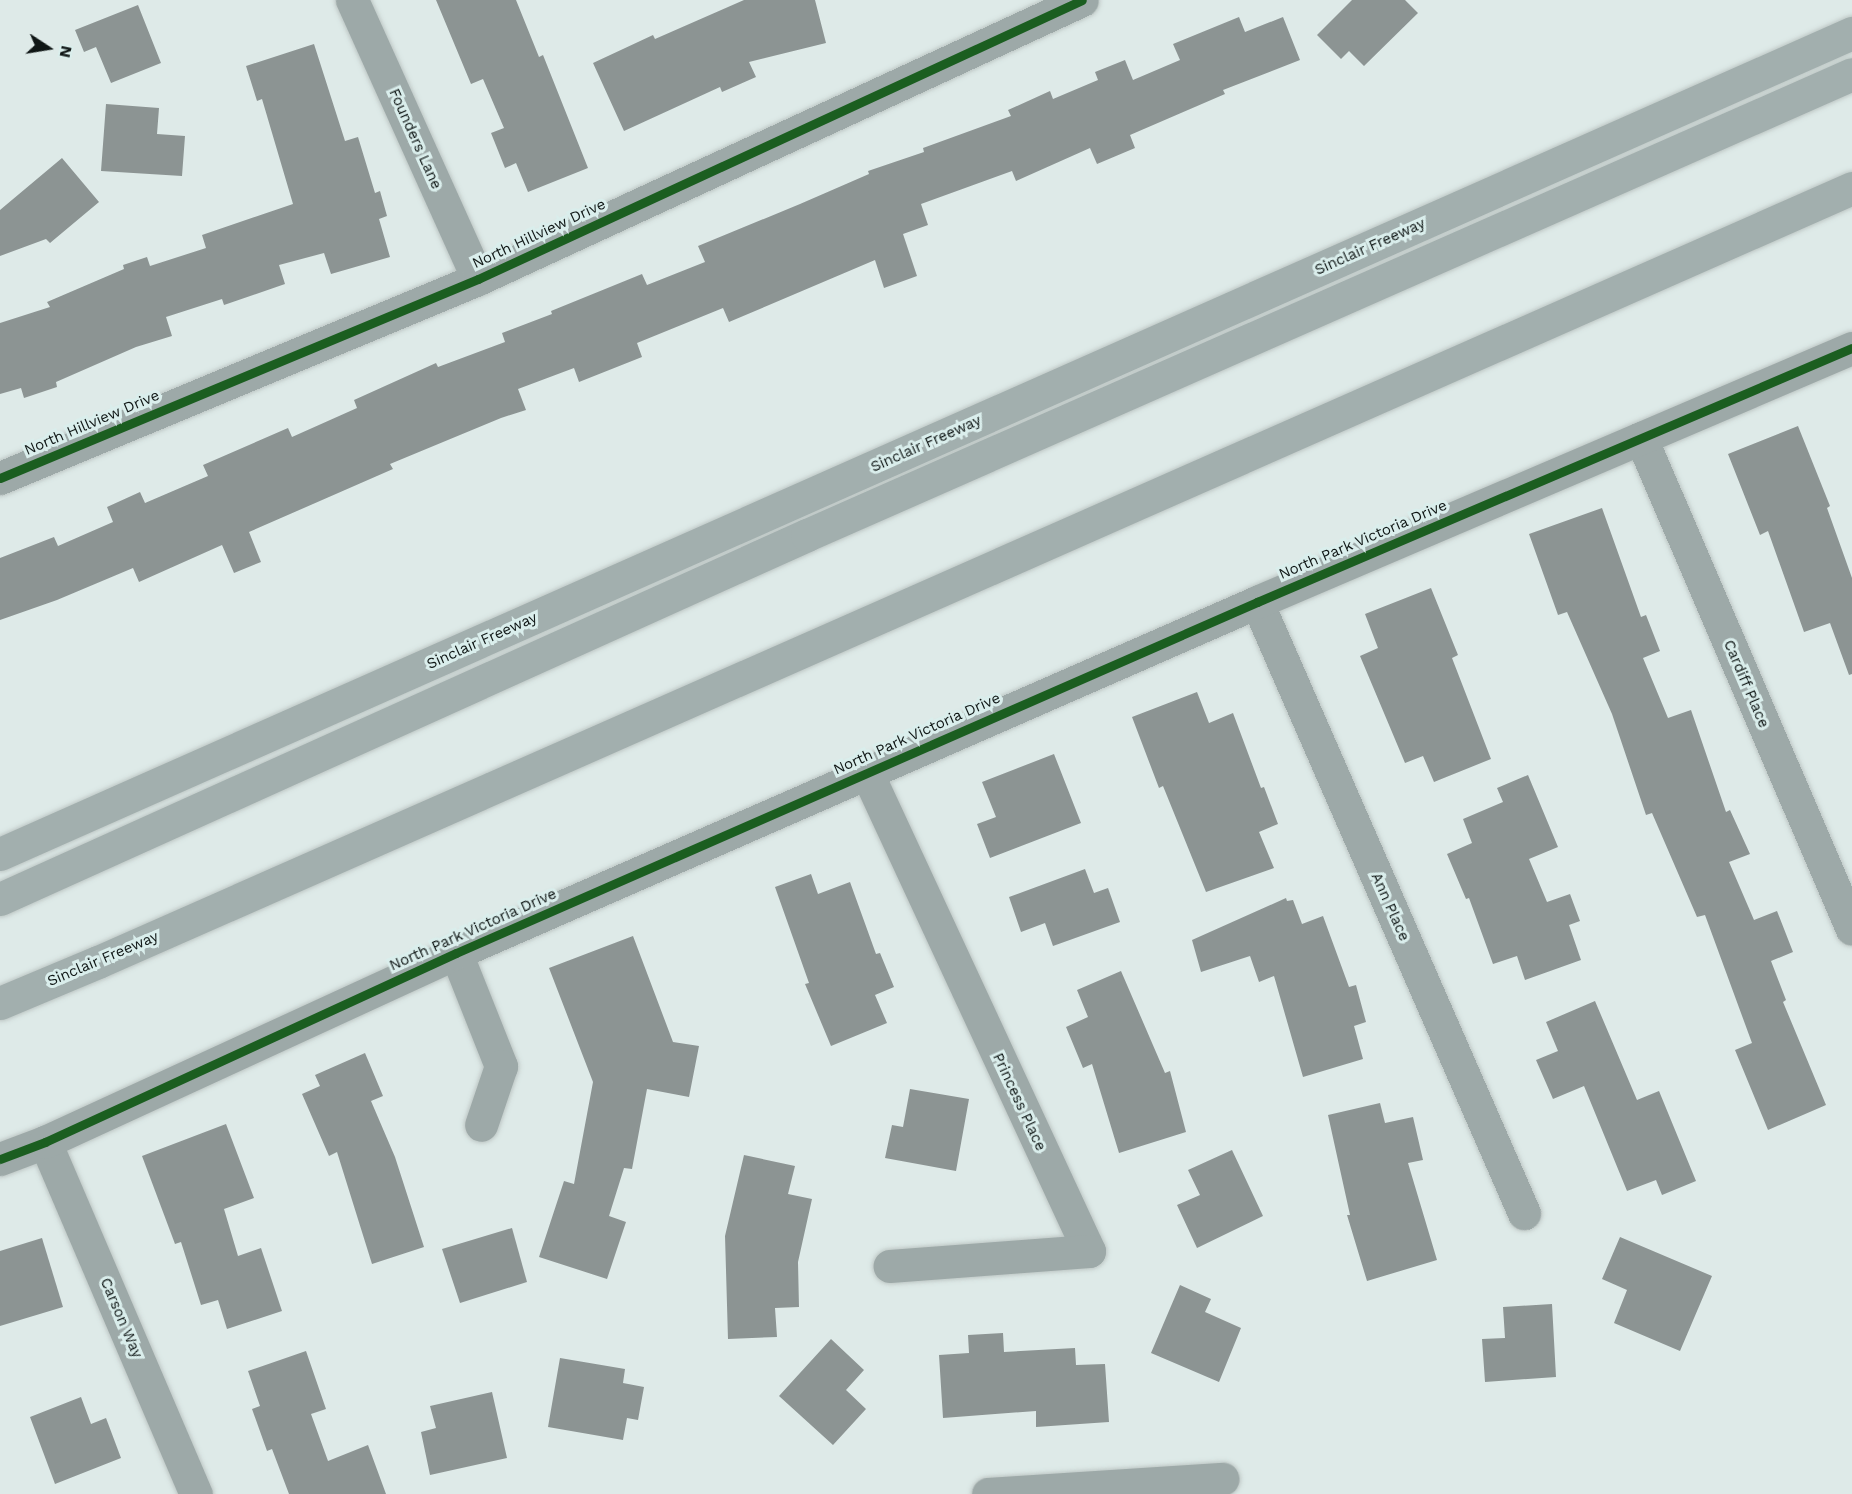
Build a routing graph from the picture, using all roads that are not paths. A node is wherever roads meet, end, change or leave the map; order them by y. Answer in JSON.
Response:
{"nodes":[{"id":1,"x":352,"y":0,"type":"edge"},
{"id":2,"x":1082,"y":0,"type":"edge"},
{"id":3,"x":1852,"y":33,"type":"edge"},
{"id":4,"x":1852,"y":74,"type":"edge"},
{"id":5,"x":1852,"y":188,"type":"edge"},
{"id":6,"x":478,"y":279,"type":"junction"},
{"id":7,"x":1852,"y":348,"type":"edge"},
{"id":8,"x":1641,"y":438,"type":"junction"},
{"id":9,"x":0,"y":478,"type":"edge"},
{"id":10,"x":1257,"y":602,"type":"junction"},
{"id":11,"x":867,"y":773,"type":"junction"},
{"id":12,"x":0,"y":854,"type":"edge"},
{"id":13,"x":0,"y":899,"type":"edge"},
{"id":14,"x":1852,"y":929,"type":"edge"},
{"id":15,"x":456,"y":953,"type":"junction"},
{"id":16,"x":0,"y":1003,"type":"edge"},
{"id":17,"x":481,"y":1125,"type":"dead end"},
{"id":18,"x":45,"y":1142,"type":"junction"},
{"id":19,"x":0,"y":1159,"type":"edge"},
{"id":20,"x":1524,"y":1213,"type":"dead end"},
{"id":21,"x":890,"y":1266,"type":"dead end"},
{"id":22,"x":1223,"y":1479,"type":"dead end"},
{"id":23,"x":196,"y":1494,"type":"edge"},
{"id":24,"x":988,"y":1494,"type":"edge"}],
"edges":[{"from":1,"to":6,"type":"street","name":"Founders Lane"},
{"from":2,"to":6,"type":"street","name":"North Hillview Drive"},
{"from":3,"to":12,"type":"highway","name":"Sinclair Freeway"},
{"from":4,"to":13,"type":"highway"},
{"from":5,"to":16,"type":"highway","name":"Sinclair Freeway"},
{"from":6,"to":9,"type":"street","name":"North Hillview Drive"},
{"from":7,"to":8,"type":"street","name":"North Park Victoria Drive"},
{"from":8,"to":10,"type":"street","name":"North Park Victoria Drive"},
{"from":8,"to":14,"type":"street","name":"Cardiff Place"},
{"from":10,"to":11,"type":"street","name":"North Park Victoria Drive"},
{"from":10,"to":20,"type":"street","name":"Ann Place"},
{"from":11,"to":15,"type":"street","name":"North Park Victoria Drive"},
{"from":11,"to":21,"type":"street","name":"Princess Place"},
{"from":15,"to":17,"type":"street"},
{"from":15,"to":18,"type":"street","name":"North Park Victoria Drive"},
{"from":18,"to":19,"type":"street","name":"North Park Victoria Drive"},
{"from":18,"to":23,"type":"street","name":"Carson Way"},
{"from":22,"to":24,"type":"street"}]}
